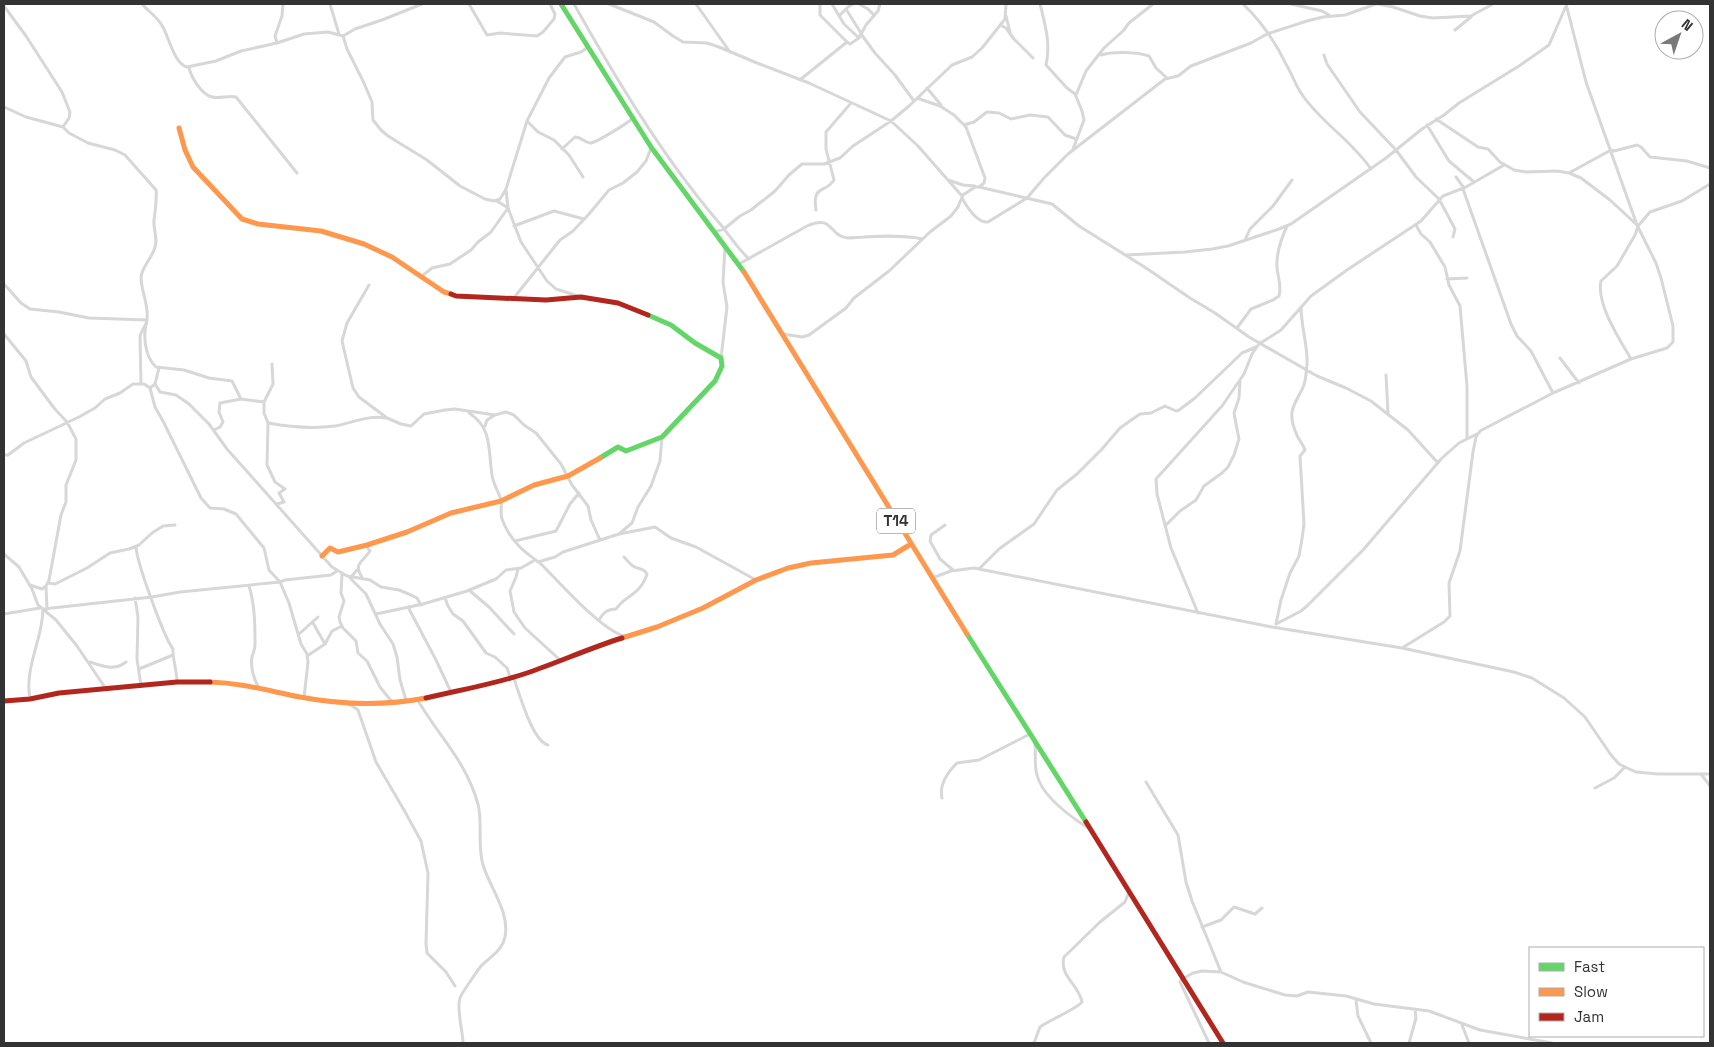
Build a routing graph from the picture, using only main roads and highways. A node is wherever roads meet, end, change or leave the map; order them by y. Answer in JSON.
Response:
{"nodes":[{"id":1,"x":561,"y":4,"type":"edge"},
{"id":2,"x":179,"y":128,"type":"dead end"},
{"id":3,"x":911,"y":544,"type":"junction"},
{"id":4,"x":322,"y":556,"type":"road end"},
{"id":5,"x":4,"y":701,"type":"edge"},
{"id":6,"x":1223,"y":1043,"type":"edge"}],
"edges":[{"from":1,"to":3,"type":"main road","number":"T14"},
{"from":2,"to":4,"type":"main road"},
{"from":3,"to":5,"type":"main road"},
{"from":3,"to":6,"type":"main road","number":"T14"}]}
